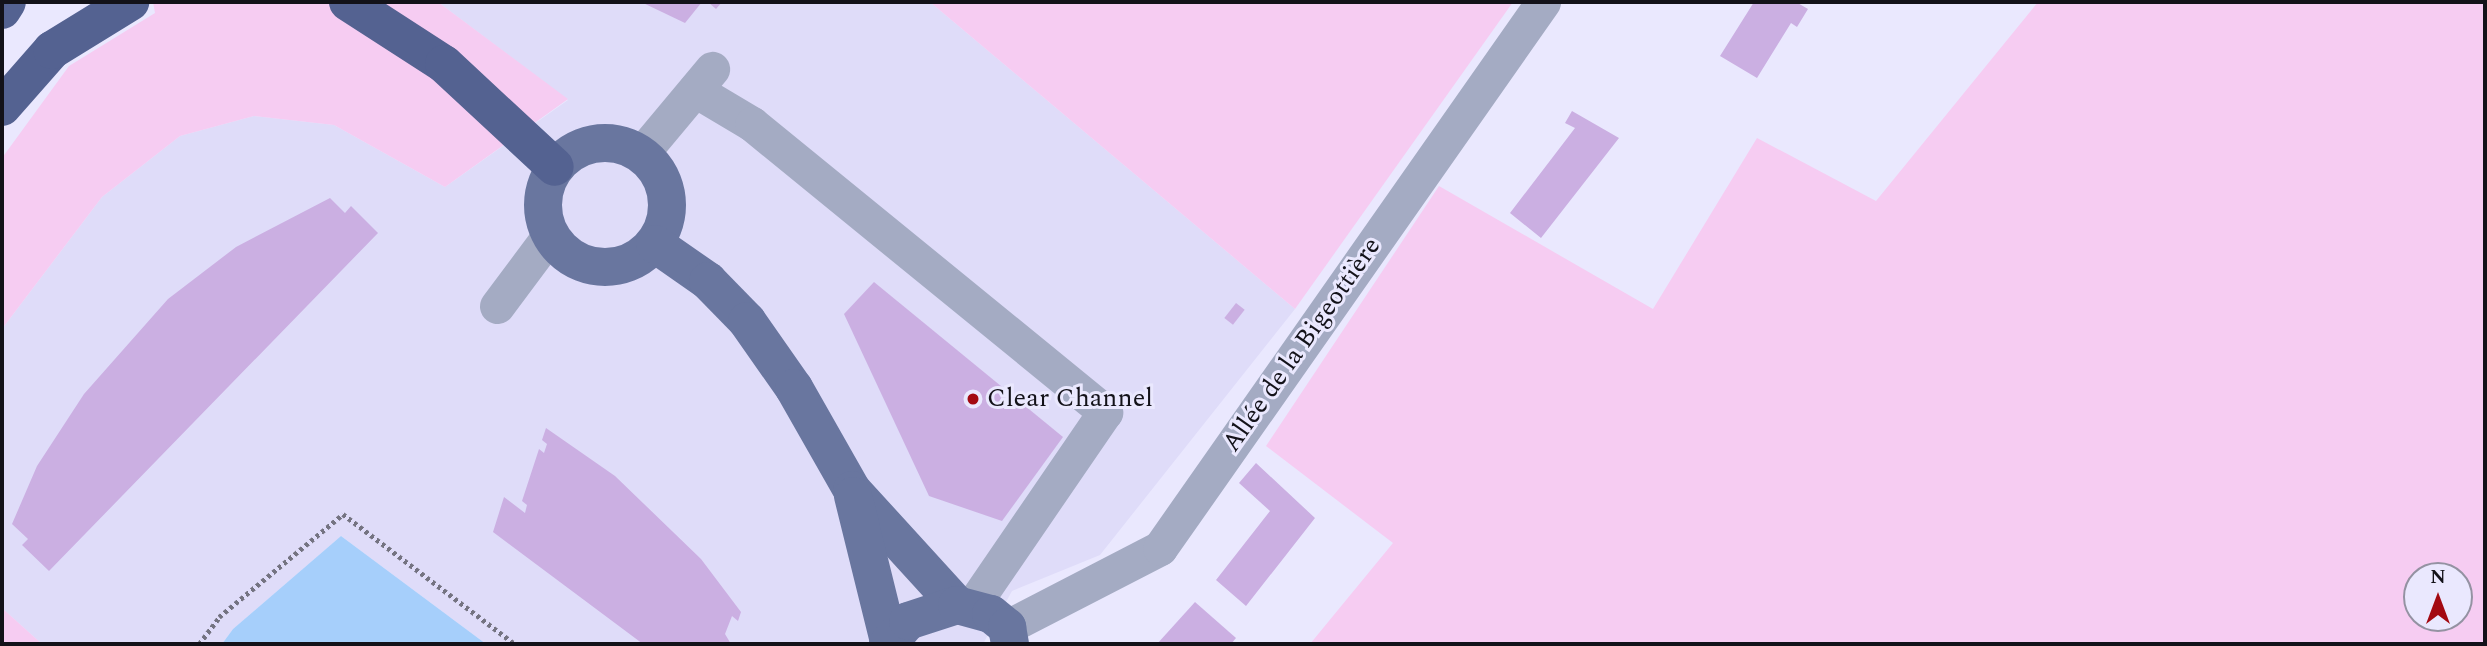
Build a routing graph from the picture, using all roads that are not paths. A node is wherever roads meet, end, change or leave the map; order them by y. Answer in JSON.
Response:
{"nodes":[{"id":1,"x":7,"y":2,"type":"edge"},
{"id":2,"x":130,"y":2,"type":"edge"},
{"id":3,"x":348,"y":2,"type":"edge"},
{"id":4,"x":1543,"y":2,"type":"edge"},
{"id":5,"x":2,"y":9,"type":"edge"},
{"id":6,"x":2,"y":107,"type":"edge"},
{"id":7,"x":641,"y":154,"type":"junction"},
{"id":8,"x":555,"y":167,"type":"junction"},
{"id":9,"x":550,"y":235,"type":"junction"},
{"id":10,"x":655,"y":244,"type":"junction"},
{"id":11,"x":497,"y":306,"type":"dead end"},
{"id":12,"x":852,"y":490,"type":"junction"},
{"id":13,"x":964,"y":606,"type":"junction"},
{"id":14,"x":1008,"y":636,"type":"edge"},
{"id":15,"x":888,"y":643,"type":"edge"}],
"edges":[{"from":1,"to":5,"type":"highway"},
{"from":2,"to":6,"type":"highway"},
{"from":3,"to":8,"type":"highway"},
{"from":4,"to":14,"type":"street","name":"Allée de la Bigeottière"},
{"from":7,"to":8,"type":"main road"},
{"from":7,"to":10,"type":"main road"},
{"from":7,"to":13,"type":"street"},
{"from":8,"to":9,"type":"main road"},
{"from":9,"to":10,"type":"main road"},
{"from":9,"to":11,"type":"street"},
{"from":10,"to":12,"type":"main road"},
{"from":12,"to":13,"type":"main road"},
{"from":12,"to":15,"type":"main road"},
{"from":13,"to":14,"type":"main road"},
{"from":13,"to":15,"type":"main road"}]}
